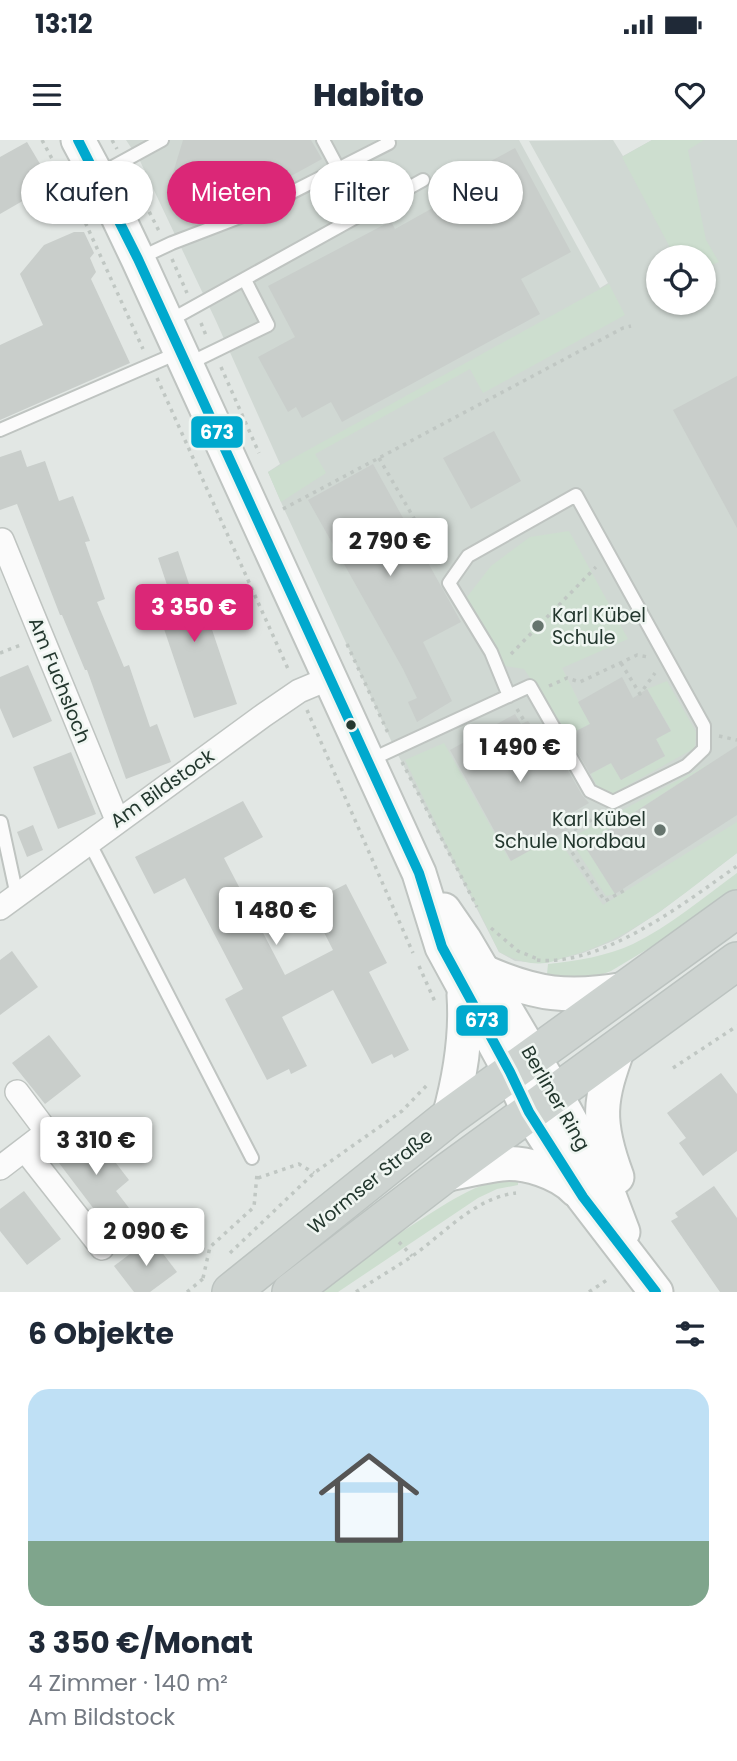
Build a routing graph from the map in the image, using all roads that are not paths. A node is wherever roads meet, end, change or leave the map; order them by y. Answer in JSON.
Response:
{"nodes":[{"id":1,"x":78,"y":140,"type":"edge"},
{"id":2,"x":162,"y":140,"type":"edge"},
{"id":3,"x":323,"y":140,"type":"edge"},
{"id":4,"x":390,"y":141,"type":"edge"},
{"id":5,"x":102,"y":161,"type":"edge"},
{"id":6,"x":123,"y":161,"type":"edge"},
{"id":7,"x":334,"y":161,"type":"edge"},
{"id":8,"x":351,"y":161,"type":"edge"},
{"id":9,"x":423,"y":180,"type":"dead end"},
{"id":10,"x":310,"y":182,"type":"edge"},
{"id":11,"x":138,"y":224,"type":"edge"},
{"id":12,"x":152,"y":253,"type":"junction"},
{"id":13,"x":244,"y":280,"type":"junction"},
{"id":14,"x":188,"y":340,"type":"junction"},
{"id":15,"x":0,"y":430,"type":"edge"},
{"id":16,"x":2,"y":540,"type":"edge"},
{"id":17,"x":330,"y":678,"type":"junction"},
{"id":18,"x":509,"y":696,"type":"junction"},
{"id":19,"x":382,"y":755,"type":"junction"},
{"id":20,"x":117,"y":820,"type":"junction"},
{"id":21,"x":1,"y":822,"type":"edge"},
{"id":22,"x":89,"y":842,"type":"junction"},
{"id":23,"x":8,"y":902,"type":"edge"},
{"id":24,"x":737,"y":909,"type":"edge"},
{"id":25,"x":737,"y":961,"type":"edge"},
{"id":26,"x":461,"y":989,"type":"junction"},
{"id":27,"x":626,"y":989,"type":"junction"},
{"id":28,"x":619,"y":1046,"type":"junction"},
{"id":29,"x":522,"y":1064,"type":"junction"},
{"id":30,"x":17,"y":1092,"type":"dead end"},
{"id":31,"x":542,"y":1102,"type":"junction"},
{"id":32,"x":449,"y":1117,"type":"junction"},
{"id":33,"x":25,"y":1150,"type":"junction"},
{"id":34,"x":253,"y":1158,"type":"road end"},
{"id":35,"x":0,"y":1168,"type":"edge"},
{"id":36,"x":442,"y":1176,"type":"junction"},
{"id":37,"x":583,"y":1197,"type":"junction"},
{"id":38,"x":102,"y":1248,"type":"dead end"},
{"id":39,"x":622,"y":1268,"type":"junction"},
{"id":40,"x":215,"y":1281,"type":"edge"},
{"id":41,"x":291,"y":1292,"type":"edge"},
{"id":42,"x":656,"y":1292,"type":"edge"}],
"edges":[{"from":1,"to":5,"type":"street","name":"Berliner Ring"},
{"from":2,"to":6,"type":"lane"},
{"from":3,"to":7,"type":"lane"},
{"from":4,"to":8,"type":"lane"},
{"from":9,"to":13,"type":"lane"},
{"from":10,"to":12,"type":"lane"},
{"from":11,"to":12,"type":"street","name":"Berliner Ring"},
{"from":12,"to":14,"type":"street","name":"Berliner Ring"},
{"from":13,"to":14,"type":"lane"},
{"from":13,"to":14,"type":"lane"},
{"from":14,"to":15,"type":"lane"},
{"from":14,"to":17,"type":"street","name":"Berliner Ring"},
{"from":16,"to":20,"type":"street","name":"Am Fuchsloch"},
{"from":17,"to":19,"type":"street","name":"Berliner Ring"},
{"from":17,"to":20,"type":"street","name":"Am Bildstock"},
{"from":18,"to":18,"type":"lane"},
{"from":18,"to":19,"type":"lane"},
{"from":19,"to":26,"type":"street","name":"Berliner Ring"},
{"from":20,"to":22,"type":"street","name":"Am Bildstock"},
{"from":21,"to":23,"type":"lane"},
{"from":22,"to":23,"type":"street","name":"Am Bildstock"},
{"from":22,"to":34,"type":"lane"},
{"from":24,"to":27,"type":"main road","name":"Wormser Straße"},
{"from":25,"to":28,"type":"main road","name":"Wormser Straße"},
{"from":26,"to":27,"type":"street"},
{"from":26,"to":29,"type":"street","name":"Berliner Ring"},
{"from":26,"to":32,"type":"street"},
{"from":27,"to":29,"type":"main road","name":"Wormser Straße"},
{"from":28,"to":31,"type":"main road","name":"Wormser Straße"},
{"from":28,"to":39,"type":"street"},
{"from":29,"to":31,"type":"street","name":"Berliner Ring"},
{"from":29,"to":32,"type":"main road","name":"Wormser Straße"},
{"from":30,"to":33,"type":"street"},
{"from":31,"to":36,"type":"main road","name":"Wormser Straße"},
{"from":31,"to":37,"type":"street","name":"Berliner Ring"},
{"from":31,"to":39,"type":"street","name":"Berliner Ring"},
{"from":32,"to":40,"type":"main road","name":"Wormser Straße"},
{"from":33,"to":35,"type":"street"},
{"from":33,"to":38,"type":"street"},
{"from":36,"to":37,"type":"street"},
{"from":36,"to":41,"type":"main road","name":"Wormser Straße"},
{"from":37,"to":39,"type":"street","name":"Berliner Ring"},
{"from":39,"to":42,"type":"street","name":"Berliner Ring"}]}
